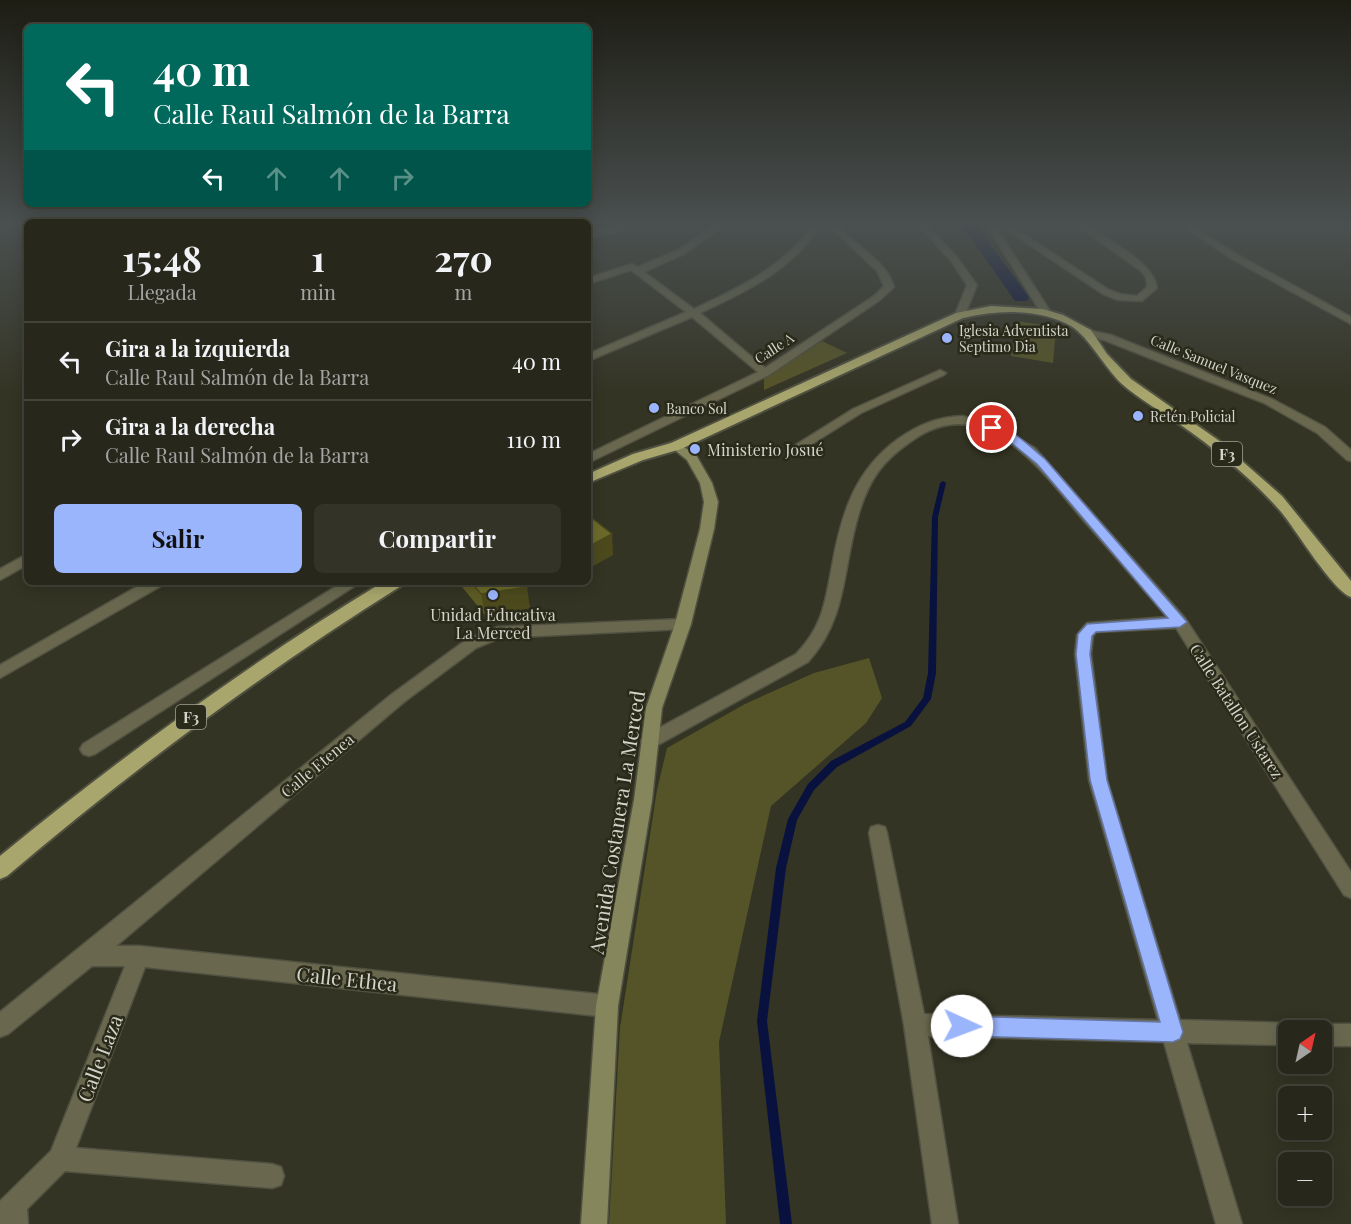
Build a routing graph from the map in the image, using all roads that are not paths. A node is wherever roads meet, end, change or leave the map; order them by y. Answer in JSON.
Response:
{"nodes":[{"id":1,"x":651,"y":281,"type":"edge"},
{"id":2,"x":753,"y":281,"type":"edge"},
{"id":3,"x":888,"y":281,"type":"edge"},
{"id":4,"x":969,"y":281,"type":"edge"},
{"id":5,"x":1023,"y":281,"type":"edge"},
{"id":6,"x":1089,"y":281,"type":"edge"},
{"id":7,"x":1152,"y":281,"type":"edge"},
{"id":8,"x":1279,"y":281,"type":"edge"},
{"id":9,"x":1042,"y":313,"type":"junction"},
{"id":10,"x":695,"y":314,"type":"junction"},
{"id":11,"x":960,"y":315,"type":"junction"},
{"id":12,"x":1351,"y":321,"type":"edge"},
{"id":13,"x":1088,"y":333,"type":"junction"},
{"id":14,"x":591,"y":357,"type":"edge"},
{"id":15,"x":765,"y":373,"type":"junction"},
{"id":16,"x":940,"y":373,"type":"dead end"},
{"id":17,"x":676,"y":446,"type":"junction"},
{"id":18,"x":792,"y":451,"type":"dead end"},
{"id":19,"x":1351,"y":457,"type":"edge"},
{"id":20,"x":591,"y":458,"type":"edge"},
{"id":21,"x":591,"y":475,"type":"edge"},
{"id":22,"x":24,"y":561,"type":"edge"},
{"id":23,"x":0,"y":575,"type":"edge"},
{"id":24,"x":151,"y":585,"type":"edge"},
{"id":25,"x":349,"y":585,"type":"edge"},
{"id":26,"x":390,"y":585,"type":"edge"},
{"id":27,"x":1351,"y":591,"type":"edge"},
{"id":28,"x":1180,"y":622,"type":"junction"},
{"id":29,"x":683,"y":624,"type":"junction"},
{"id":30,"x":0,"y":672,"type":"edge"},
{"id":31,"x":650,"y":741,"type":"junction"},
{"id":32,"x":89,"y":749,"type":"dead end"},
{"id":33,"x":878,"y":833,"type":"dead end"},
{"id":34,"x":0,"y":869,"type":"edge"},
{"id":35,"x":1351,"y":889,"type":"edge"},
{"id":36,"x":88,"y":956,"type":"junction"},
{"id":37,"x":139,"y":956,"type":"junction"},
{"id":38,"x":607,"y":1006,"type":"junction"},
{"id":39,"x":915,"y":1025,"type":"junction"},
{"id":40,"x":0,"y":1026,"type":"edge"},
{"id":41,"x":1173,"y":1032,"type":"junction"},
{"id":42,"x":1278,"y":1034,"type":"edge"},
{"id":43,"x":1332,"y":1035,"type":"edge"},
{"id":44,"x":1351,"y":1035,"type":"edge"},
{"id":45,"x":60,"y":1159,"type":"junction"},
{"id":46,"x":272,"y":1176,"type":"dead end"},
{"id":47,"x":10,"y":1216,"type":"edge"},
{"id":48,"x":594,"y":1224,"type":"edge"},
{"id":49,"x":945,"y":1224,"type":"edge"},
{"id":50,"x":1229,"y":1224,"type":"edge"}],
"edges":[{"from":1,"to":10,"type":"street"},
{"from":2,"to":10,"type":"street"},
{"from":3,"to":15,"type":"street","name":"Calle A"},
{"from":4,"to":11,"type":"street"},
{"from":5,"to":9,"type":"street"},
{"from":6,"to":7,"type":"street"},
{"from":8,"to":12,"type":"street"},
{"from":9,"to":11,"type":"highway","number":"F3"},
{"from":9,"to":13,"type":"highway","number":"F3"},
{"from":10,"to":14,"type":"street"},
{"from":10,"to":15,"type":"street"},
{"from":11,"to":17,"type":"highway","number":"F3"},
{"from":13,"to":19,"type":"street","name":"Calle Samuel Vasquez"},
{"from":13,"to":27,"type":"highway","number":"F3"},
{"from":15,"to":20,"type":"street","name":"Calle A"},
{"from":16,"to":18,"type":"street"},
{"from":17,"to":21,"type":"highway","number":"F3"},
{"from":17,"to":29,"type":"main road","name":"Avenida Costanera La Merced"},
{"from":22,"to":23,"type":"street"},
{"from":24,"to":30,"type":"street"},
{"from":25,"to":32,"type":"street"},
{"from":26,"to":34,"type":"highway","number":"F3"},
{"from":28,"to":31,"type":"street","name":"Calle Batallon Ustarez"},
{"from":28,"to":35,"type":"street","name":"Calle Batallon Ustarez"},
{"from":28,"to":41,"type":"street"},
{"from":29,"to":31,"type":"main road","name":"Avenida Costanera La Merced"},
{"from":29,"to":36,"type":"street","name":"Calle Etenea"},
{"from":31,"to":38,"type":"main road","name":"Avenida Costanera La Merced"},
{"from":33,"to":39,"type":"street"},
{"from":36,"to":37,"type":"street","name":"Calle Ethea"},
{"from":36,"to":40,"type":"street","name":"Calle Etenea"},
{"from":37,"to":38,"type":"street","name":"Calle Ethea"},
{"from":37,"to":45,"type":"street","name":"Calle Laza"},
{"from":38,"to":48,"type":"main road","name":"Avenida Costanera La Merced"},
{"from":39,"to":41,"type":"street"},
{"from":39,"to":49,"type":"street"},
{"from":41,"to":42,"type":"street"},
{"from":41,"to":50,"type":"street"},
{"from":43,"to":44,"type":"street"},
{"from":45,"to":46,"type":"street"},
{"from":45,"to":47,"type":"street","name":"Calle Laza"}]}
